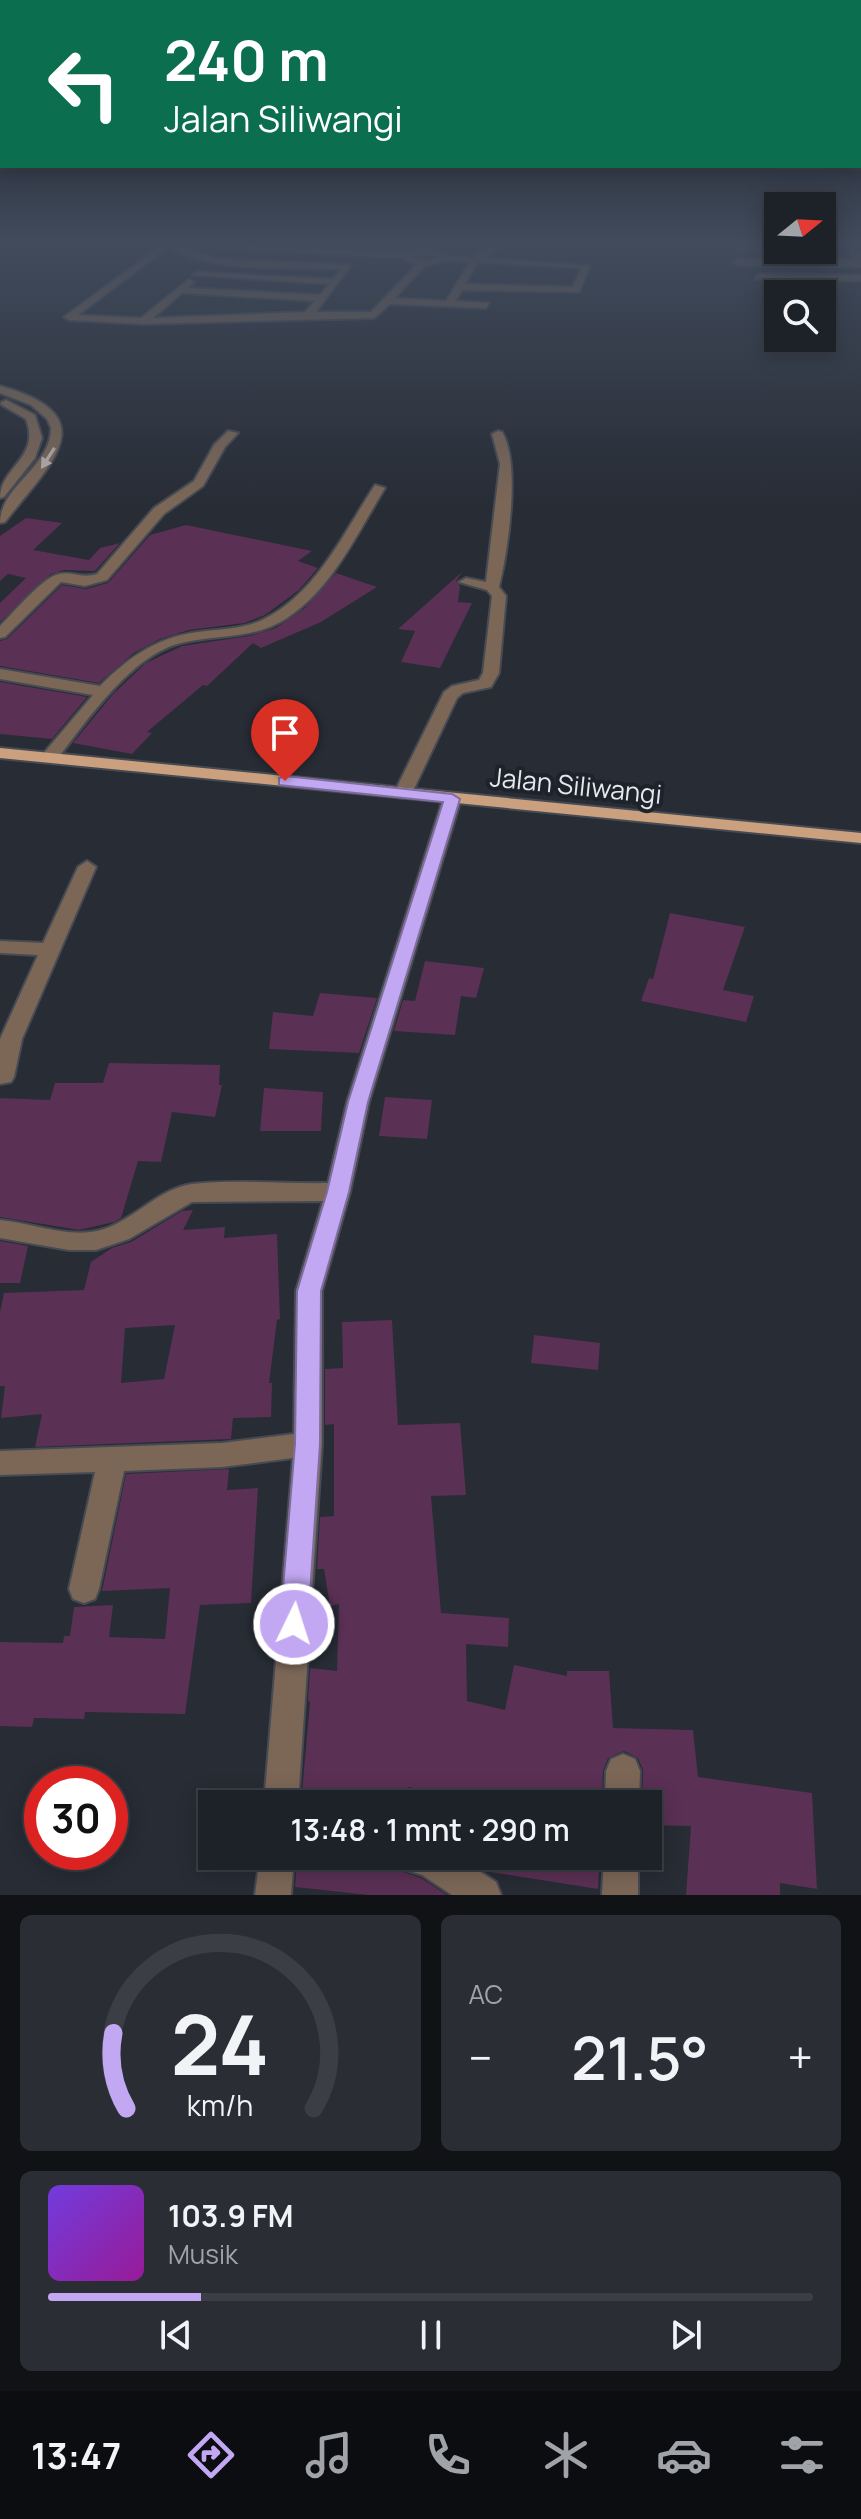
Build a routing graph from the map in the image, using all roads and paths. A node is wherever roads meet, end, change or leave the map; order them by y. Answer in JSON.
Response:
{"nodes":[{"id":1,"x":0,"y":389,"type":"edge"},
{"id":2,"x":0,"y":401,"type":"edge"},
{"id":3,"x":232,"y":433,"type":"dead end"},
{"id":4,"x":498,"y":434,"type":"dead end"},
{"id":5,"x":379,"y":488,"type":"dead end"},
{"id":6,"x":0,"y":494,"type":"edge"},
{"id":7,"x":0,"y":519,"type":"edge"},
{"id":8,"x":466,"y":582,"type":"dead end"},
{"id":9,"x":492,"y":587,"type":"junction"},
{"id":10,"x":0,"y":634,"type":"edge"},
{"id":11,"x":0,"y":674,"type":"edge"},
{"id":12,"x":105,"y":692,"type":"junction"},
{"id":13,"x":0,"y":753,"type":"edge"},
{"id":14,"x":49,"y":758,"type":"junction"},
{"id":15,"x":403,"y":793,"type":"junction"},
{"id":16,"x":452,"y":799,"type":"junction"},
{"id":17,"x":861,"y":838,"type":"edge"},
{"id":18,"x":87,"y":867,"type":"dead end"},
{"id":19,"x":0,"y":947,"type":"edge"},
{"id":20,"x":52,"y":950,"type":"junction"},
{"id":21,"x":3,"y":1077,"type":"dead end"},
{"id":22,"x":338,"y":1192,"type":"junction"},
{"id":23,"x":0,"y":1229,"type":"edge"},
{"id":24,"x":308,"y":1444,"type":"junction"},
{"id":25,"x":112,"y":1459,"type":"junction"},
{"id":26,"x":0,"y":1463,"type":"edge"},
{"id":27,"x":84,"y":1589,"type":"dead end"},
{"id":28,"x":282,"y":1790,"type":"edge"},
{"id":29,"x":276,"y":1870,"type":"edge"},
{"id":30,"x":446,"y":1870,"type":"edge"},
{"id":31,"x":621,"y":1870,"type":"edge"},
{"id":32,"x":273,"y":1895,"type":"edge"},
{"id":33,"x":483,"y":1895,"type":"edge"},
{"id":34,"x":620,"y":1895,"type":"edge"}],
"edges":[{"from":1,"to":7,"type":"street","one_way":true},
{"from":2,"to":6,"type":"street"},
{"from":3,"to":10,"type":"street"},
{"from":4,"to":9,"type":"street"},
{"from":5,"to":12,"type":"street"},
{"from":8,"to":9,"type":"street"},
{"from":9,"to":15,"type":"street"},
{"from":11,"to":12,"type":"street"},
{"from":12,"to":14,"type":"street"},
{"from":13,"to":14,"type":"main road","name":"Jalan Siliwangi"},
{"from":14,"to":15,"type":"main road","name":"Jalan Siliwangi"},
{"from":15,"to":16,"type":"main road","name":"Jalan Siliwangi"},
{"from":16,"to":17,"type":"main road","name":"Jalan Siliwangi"},
{"from":16,"to":22,"type":"street"},
{"from":18,"to":20,"type":"street"},
{"from":19,"to":20,"type":"street"},
{"from":20,"to":21,"type":"street"},
{"from":22,"to":23,"type":"street"},
{"from":22,"to":24,"type":"street"},
{"from":24,"to":25,"type":"street"},
{"from":24,"to":28,"type":"street"},
{"from":25,"to":26,"type":"street"},
{"from":25,"to":27,"type":"street"},
{"from":29,"to":32,"type":"street"},
{"from":30,"to":33,"type":"street"},
{"from":31,"to":34,"type":"street"}]}
